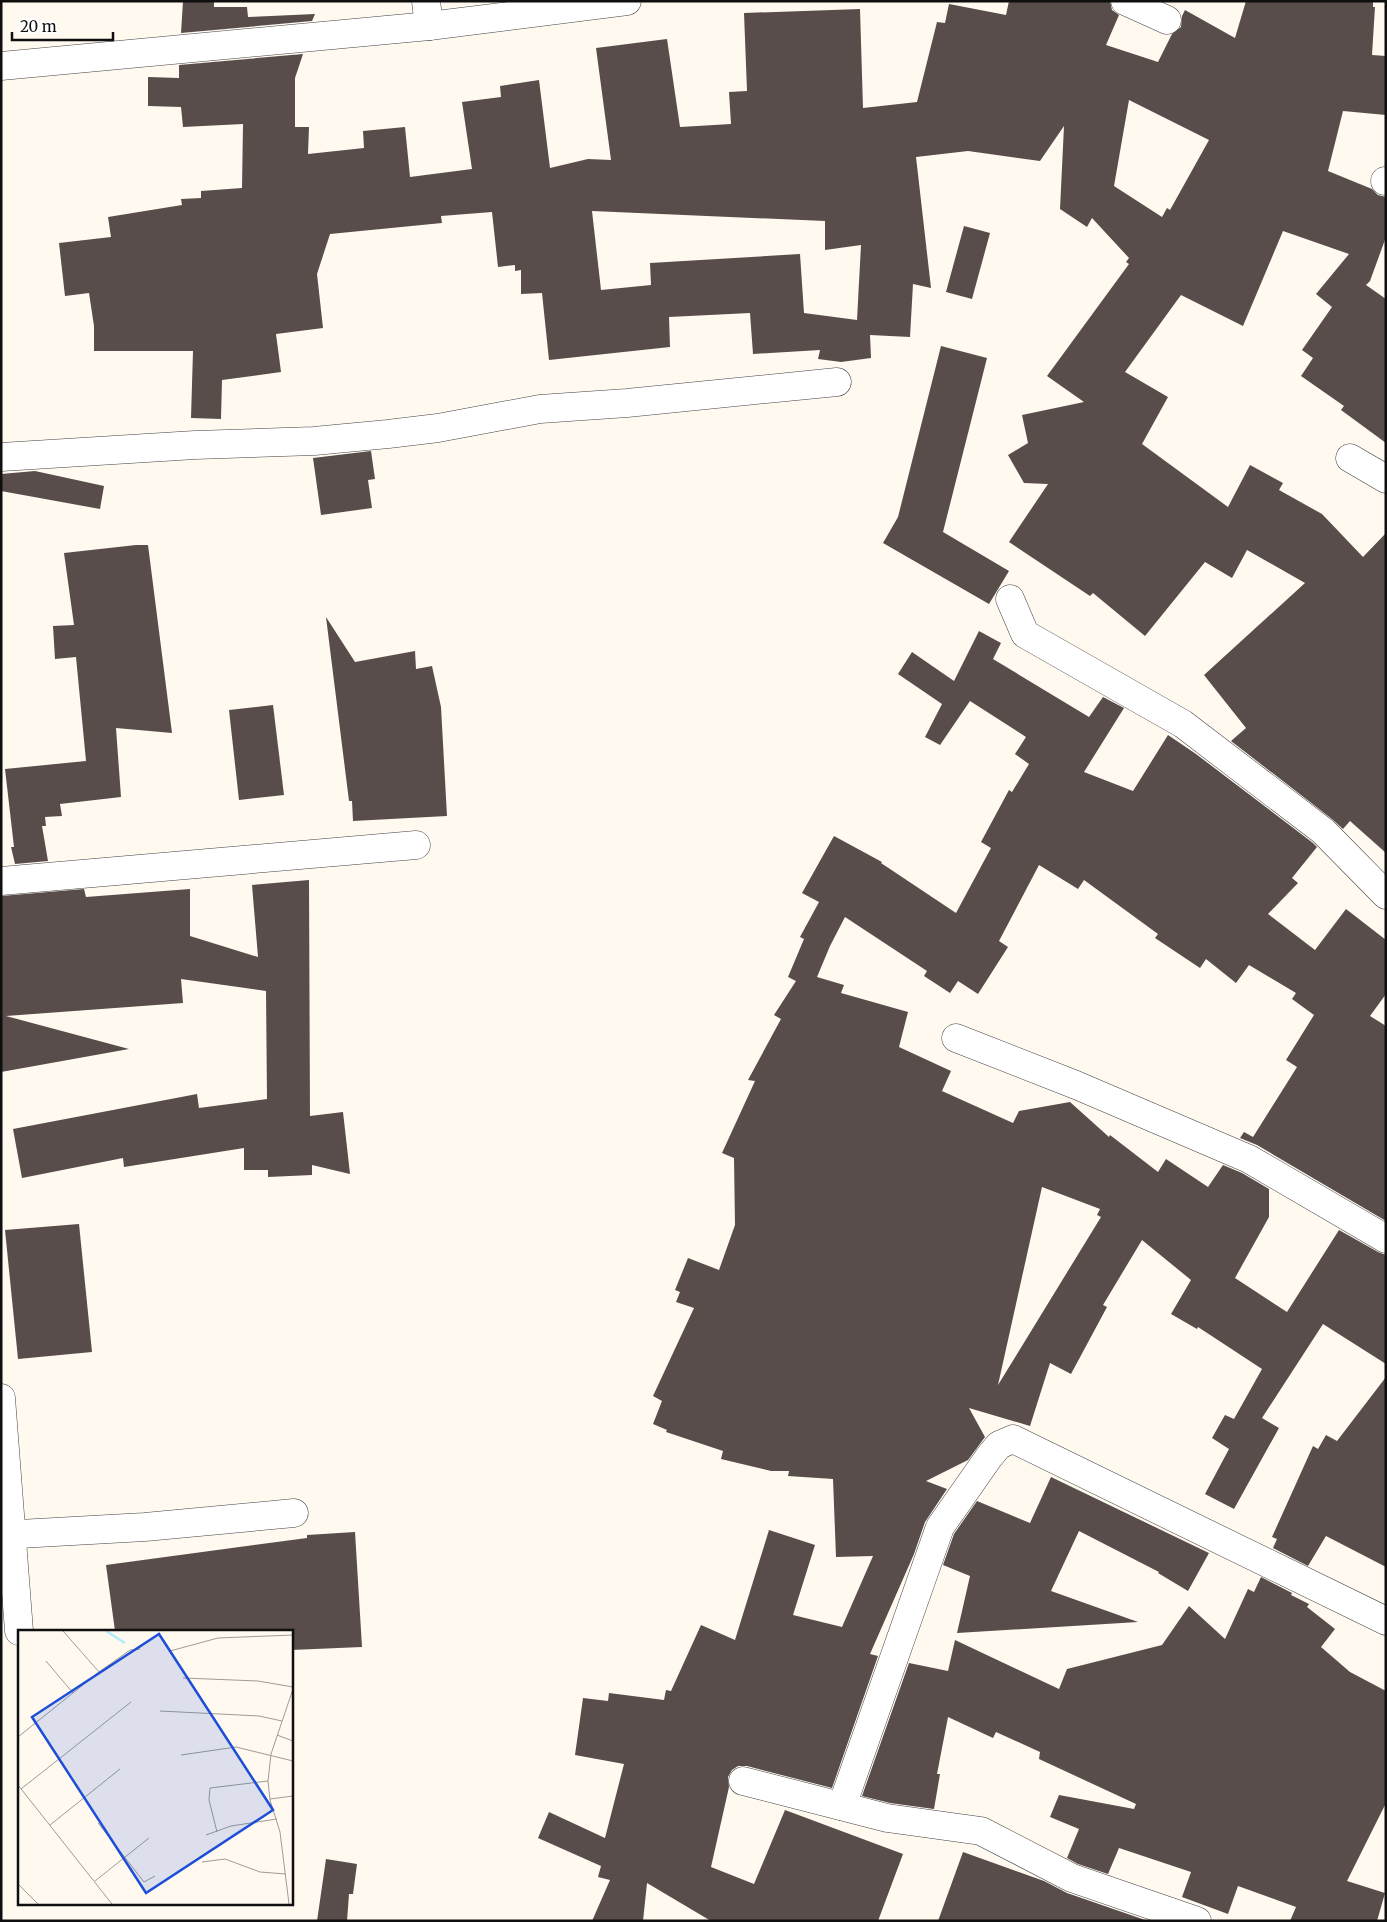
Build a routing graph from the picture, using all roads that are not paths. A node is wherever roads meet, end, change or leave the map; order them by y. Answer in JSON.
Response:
{"nodes":[{"id":1,"x":627,"y":1,"type":"edge"},
{"id":2,"x":1126,"y":1,"type":"edge"},
{"id":3,"x":428,"y":14,"type":"edge"},
{"id":4,"x":1167,"y":20,"type":"dead end"},
{"id":5,"x":1,"y":66,"type":"edge"},
{"id":6,"x":837,"y":382,"type":"dead end"},
{"id":7,"x":1,"y":457,"type":"edge"},
{"id":8,"x":1350,"y":458,"type":"dead end"},
{"id":9,"x":1386,"y":479,"type":"edge"},
{"id":10,"x":1010,"y":600,"type":"dead end"},
{"id":11,"x":416,"y":845,"type":"dead end"},
{"id":12,"x":1,"y":881,"type":"edge"},
{"id":13,"x":1386,"y":895,"type":"edge"},
{"id":14,"x":956,"y":1038,"type":"dead end"},
{"id":15,"x":1386,"y":1238,"type":"edge"},
{"id":16,"x":1,"y":1398,"type":"edge"},
{"id":17,"x":294,"y":1513,"type":"dead end"},
{"id":18,"x":6,"y":1535,"type":"edge"},
{"id":19,"x":1386,"y":1621,"type":"edge"},
{"id":20,"x":19,"y":1630,"type":"edge"},
{"id":21,"x":743,"y":1781,"type":"dead end"},
{"id":22,"x":842,"y":1806,"type":"junction"},
{"id":23,"x":1197,"y":1921,"type":"edge"}],
"edges":[{"from":1,"to":3,"type":"street"},
{"from":2,"to":4,"type":"street"},
{"from":3,"to":5,"type":"street"},
{"from":6,"to":7,"type":"street"},
{"from":8,"to":9,"type":"street"},
{"from":10,"to":13,"type":"street"},
{"from":11,"to":12,"type":"street"},
{"from":14,"to":15,"type":"street"},
{"from":16,"to":18,"type":"street"},
{"from":17,"to":18,"type":"street"},
{"from":18,"to":20,"type":"street"},
{"from":19,"to":22,"type":"street"},
{"from":21,"to":22,"type":"street"},
{"from":22,"to":23,"type":"street"}]}
